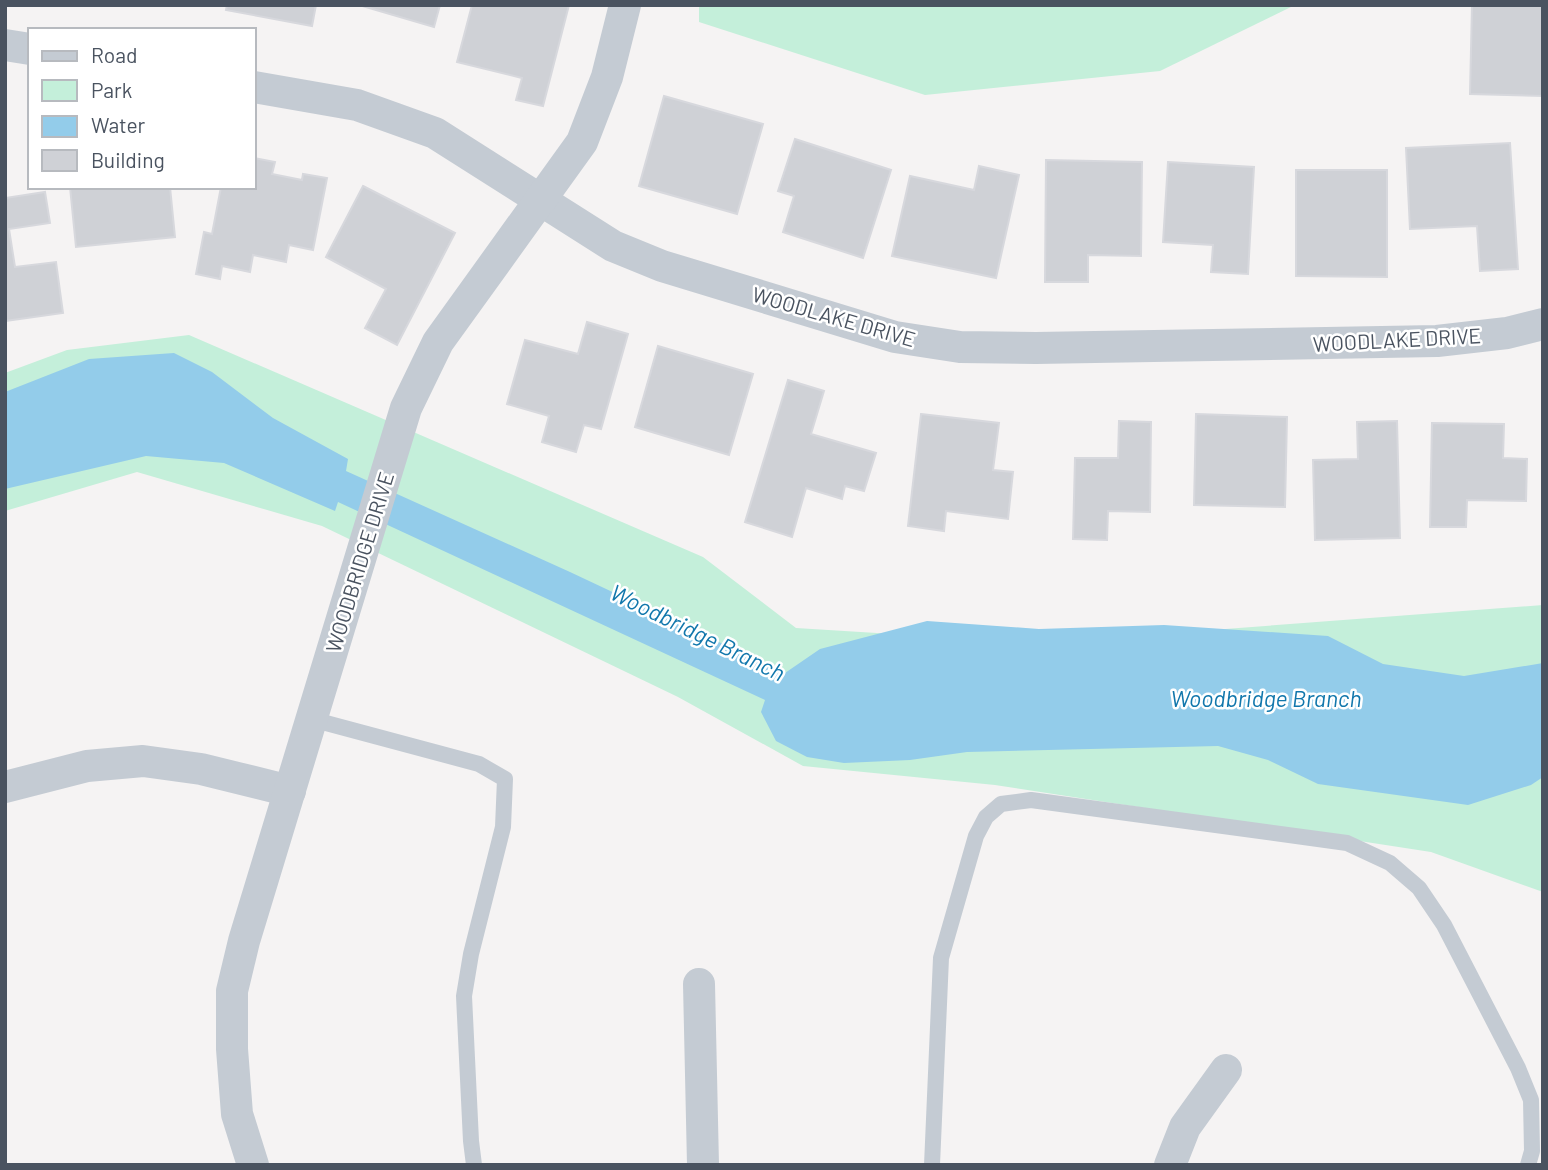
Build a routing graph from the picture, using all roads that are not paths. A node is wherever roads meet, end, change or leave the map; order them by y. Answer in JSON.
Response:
{"nodes":[{"id":1,"x":625,"y":5,"type":"edge"},
{"id":2,"x":5,"y":45,"type":"edge"},
{"id":3,"x":28,"y":49,"type":"edge"},
{"id":4,"x":256,"y":87,"type":"edge"},
{"id":5,"x":540,"y":200,"type":"junction"},
{"id":6,"x":1543,"y":324,"type":"edge"},
{"id":7,"x":311,"y":719,"type":"junction"},
{"id":8,"x":5,"y":788,"type":"edge"},
{"id":9,"x":290,"y":791,"type":"junction"},
{"id":10,"x":699,"y":984,"type":"dead end"},
{"id":11,"x":1226,"y":1070,"type":"dead end"},
{"id":12,"x":253,"y":1165,"type":"edge"},
{"id":13,"x":474,"y":1165,"type":"edge"},
{"id":14,"x":704,"y":1165,"type":"edge"},
{"id":15,"x":932,"y":1165,"type":"edge"},
{"id":16,"x":1170,"y":1165,"type":"edge"},
{"id":17,"x":1528,"y":1165,"type":"edge"}],
"edges":[{"from":1,"to":5,"type":"street","name":"WOODBRIDGE DRIVE"},
{"from":2,"to":3,"type":"street"},
{"from":4,"to":5,"type":"street","name":"WOODLAKE DRIVE"},
{"from":5,"to":6,"type":"street","name":"WOODLAKE DRIVE"},
{"from":5,"to":7,"type":"street","name":"WOODBRIDGE DRIVE"},
{"from":7,"to":9,"type":"street","name":"WOODBRIDGE DRIVE"},
{"from":7,"to":13,"type":"lane"},
{"from":8,"to":9,"type":"street"},
{"from":9,"to":12,"type":"street","name":"WOODBRIDGE DRIVE"},
{"from":10,"to":14,"type":"street"},
{"from":11,"to":16,"type":"street"},
{"from":15,"to":17,"type":"lane"}]}
